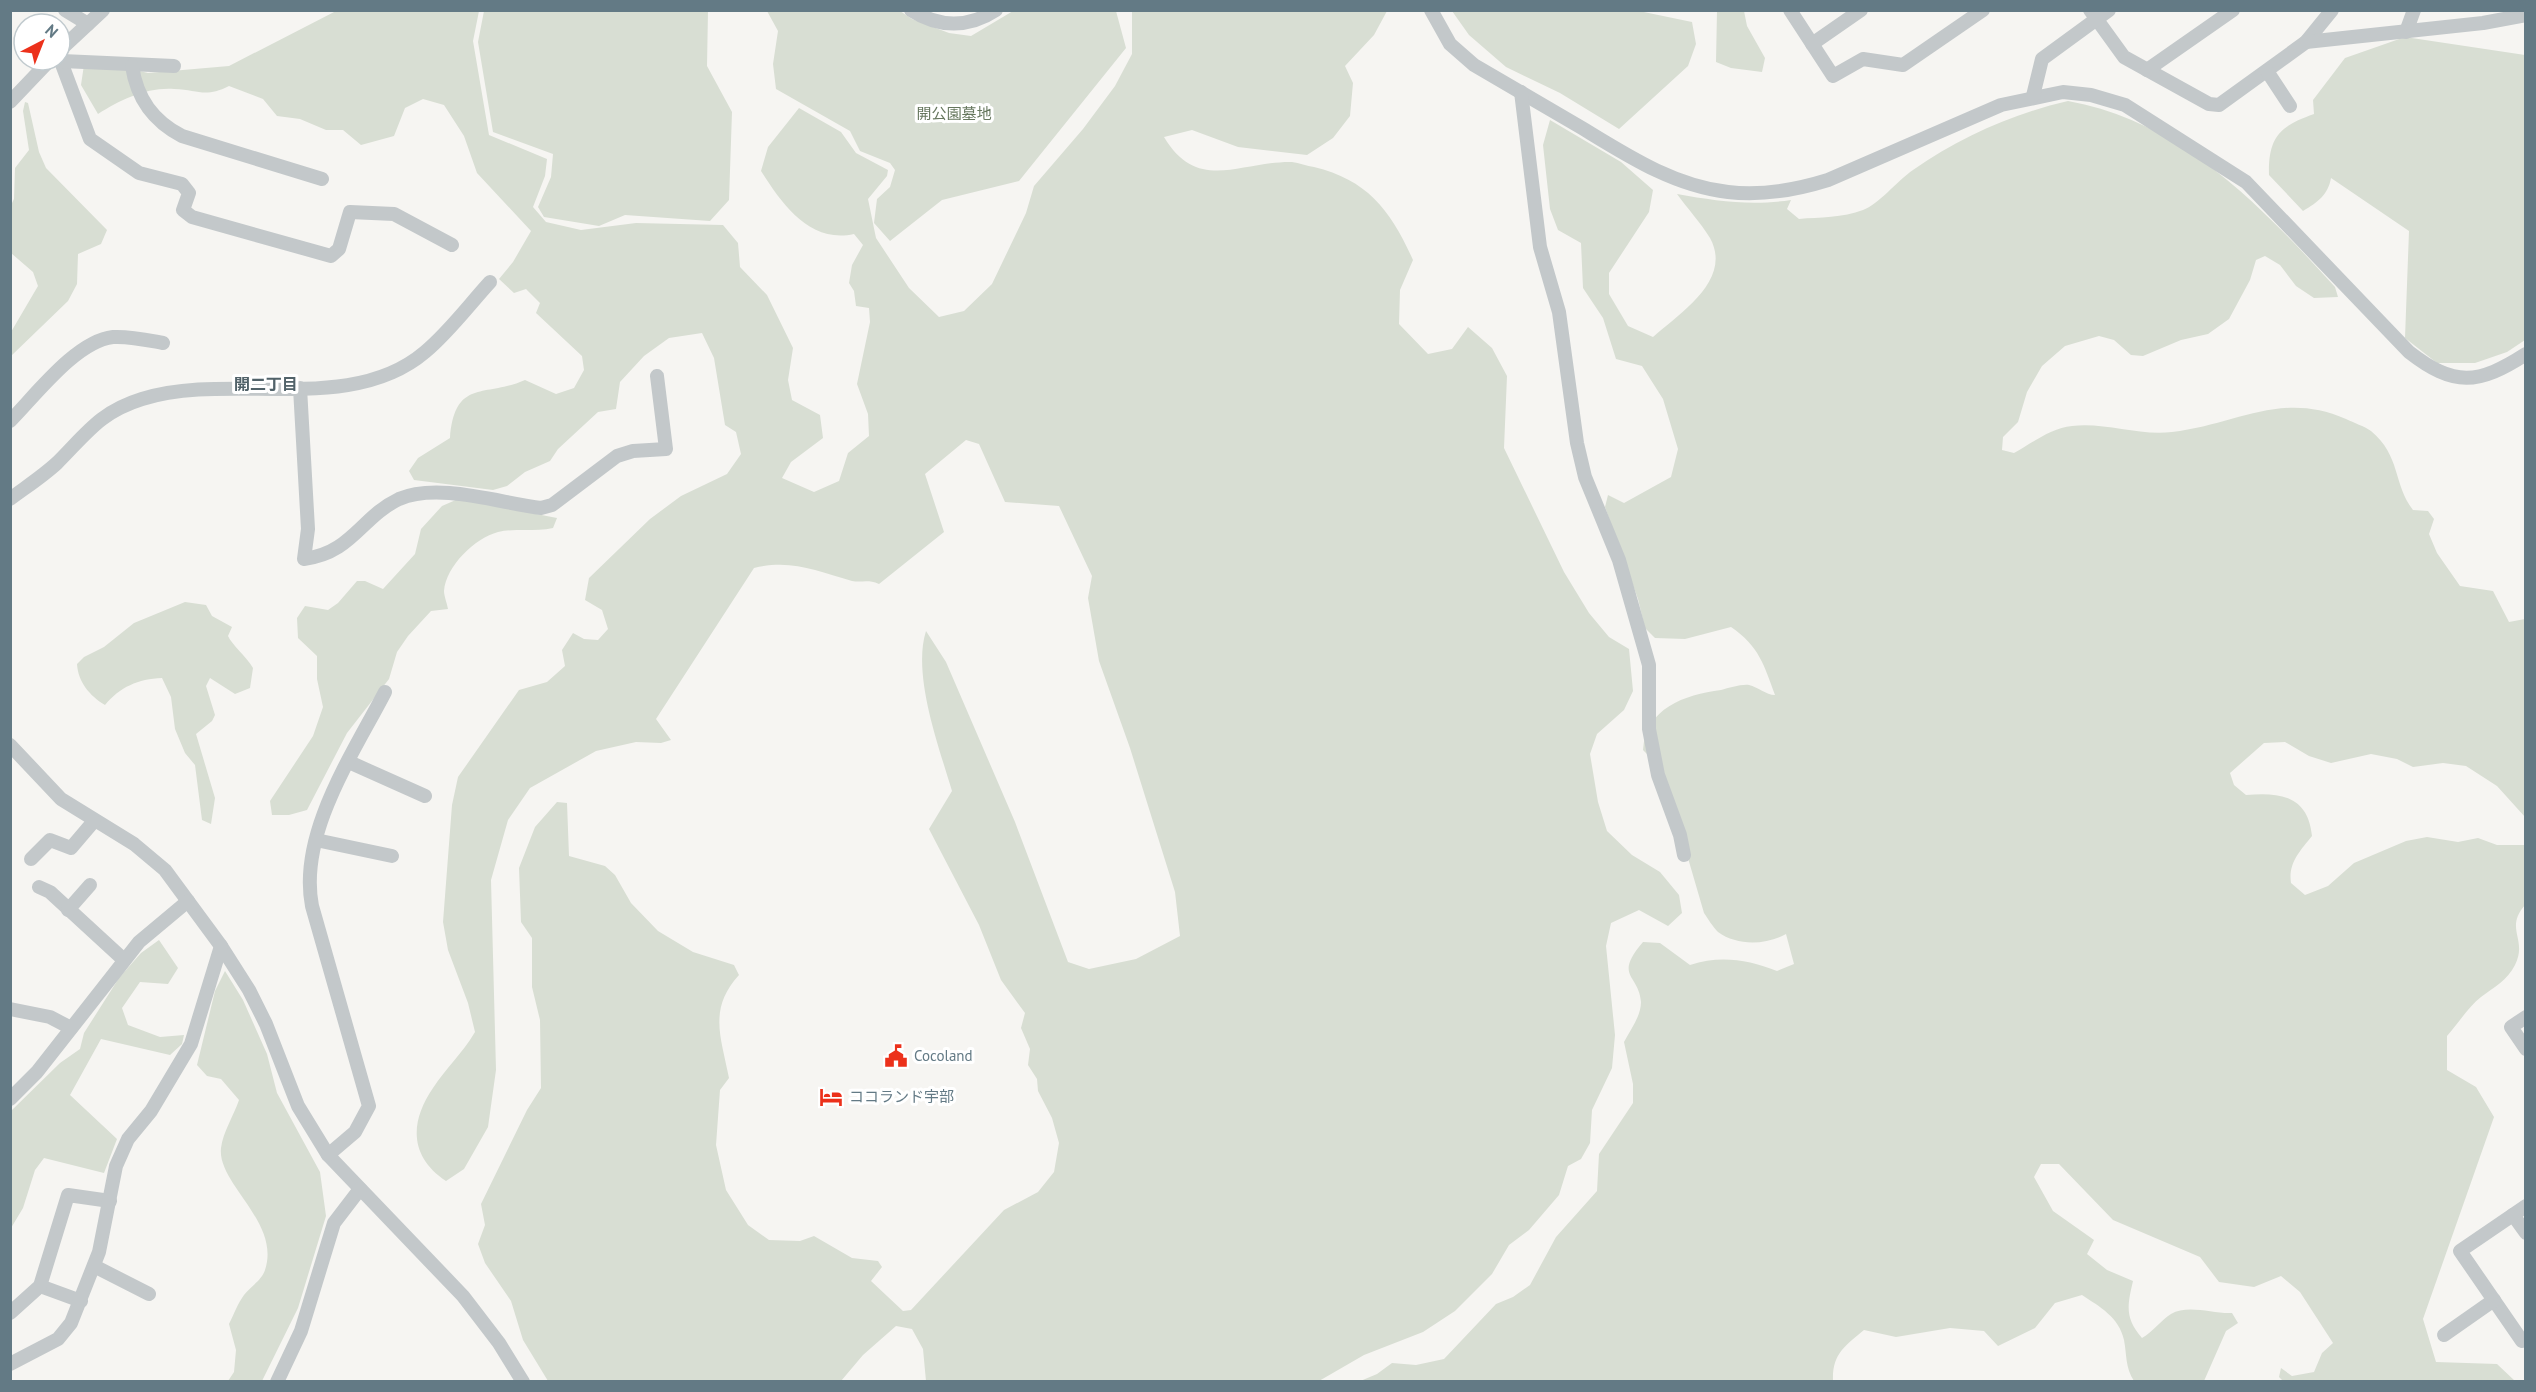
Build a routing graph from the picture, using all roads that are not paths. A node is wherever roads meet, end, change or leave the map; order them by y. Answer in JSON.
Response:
{"nodes":[{"id":1,"x":65,"y":10,"type":"edge"},
{"id":2,"x":103,"y":10,"type":"edge"},
{"id":3,"x":911,"y":10,"type":"edge"},
{"id":4,"x":996,"y":10,"type":"edge"},
{"id":5,"x":1431,"y":10,"type":"edge"},
{"id":6,"x":1790,"y":10,"type":"edge"},
{"id":7,"x":1861,"y":10,"type":"edge"},
{"id":8,"x":1983,"y":10,"type":"edge"},
{"id":9,"x":2109,"y":10,"type":"edge"},
{"id":10,"x":2232,"y":10,"type":"edge"},
{"id":11,"x":2332,"y":10,"type":"edge"},
{"id":12,"x":2414,"y":10,"type":"edge"},
{"id":13,"x":2093,"y":15,"type":"edge"},
{"id":14,"x":2526,"y":15,"type":"edge"},
{"id":15,"x":2486,"y":17,"type":"edge"},
{"id":16,"x":88,"y":24,"type":"junction"},
{"id":17,"x":2406,"y":32,"type":"junction"},
{"id":18,"x":72,"y":42,"type":"edge"},
{"id":19,"x":2306,"y":42,"type":"junction"},
{"id":20,"x":1812,"y":44,"type":"junction"},
{"id":21,"x":72,"y":58,"type":"edge"},
{"id":22,"x":132,"y":66,"type":"junction"},
{"id":23,"x":174,"y":66,"type":"dead end"},
{"id":24,"x":2147,"y":70,"type":"junction"},
{"id":25,"x":2267,"y":71,"type":"junction"},
{"id":26,"x":42,"y":72,"type":"edge"},
{"id":27,"x":64,"y":72,"type":"edge"},
{"id":28,"x":1521,"y":92,"type":"junction"},
{"id":29,"x":2033,"y":96,"type":"junction"},
{"id":30,"x":10,"y":102,"type":"edge"},
{"id":31,"x":2290,"y":106,"type":"dead end"},
{"id":32,"x":322,"y":179,"type":"dead end"},
{"id":33,"x":452,"y":245,"type":"dead end"},
{"id":34,"x":490,"y":282,"type":"dead end"},
{"id":35,"x":163,"y":343,"type":"dead end"},
{"id":36,"x":2526,"y":354,"type":"edge"},
{"id":37,"x":657,"y":376,"type":"dead end"},
{"id":38,"x":300,"y":388,"type":"junction"},
{"id":39,"x":10,"y":421,"type":"edge"},
{"id":40,"x":10,"y":500,"type":"edge"},
{"id":41,"x":385,"y":692,"type":"dead end"},
{"id":42,"x":10,"y":745,"type":"edge"},
{"id":43,"x":349,"y":762,"type":"junction"},
{"id":44,"x":425,"y":796,"type":"dead end"},
{"id":45,"x":94,"y":820,"type":"junction"},
{"id":46,"x":316,"y":840,"type":"junction"},
{"id":47,"x":1684,"y":855,"type":"dead end"},
{"id":48,"x":392,"y":856,"type":"dead end"},
{"id":49,"x":31,"y":859,"type":"dead end"},
{"id":50,"x":90,"y":885,"type":"dead end"},
{"id":51,"x":39,"y":886,"type":"dead end"},
{"id":52,"x":188,"y":901,"type":"junction"},
{"id":53,"x":68,"y":910,"type":"junction"},
{"id":54,"x":221,"y":946,"type":"junction"},
{"id":55,"x":124,"y":960,"type":"junction"},
{"id":56,"x":10,"y":1009,"type":"edge"},
{"id":57,"x":2526,"y":1017,"type":"edge"},
{"id":58,"x":71,"y":1028,"type":"junction"},
{"id":59,"x":2526,"y":1049,"type":"edge"},
{"id":60,"x":10,"y":1100,"type":"edge"},
{"id":61,"x":328,"y":1155,"type":"junction"},
{"id":62,"x":360,"y":1189,"type":"junction"},
{"id":63,"x":110,"y":1201,"type":"junction"},
{"id":64,"x":2526,"y":1206,"type":"edge"},
{"id":65,"x":2513,"y":1215,"type":"junction"},
{"id":66,"x":2526,"y":1233,"type":"edge"},
{"id":67,"x":94,"y":1266,"type":"junction"},
{"id":68,"x":40,"y":1286,"type":"junction"},
{"id":69,"x":148,"y":1294,"type":"dead end"},
{"id":70,"x":2494,"y":1300,"type":"junction"},
{"id":71,"x":81,"y":1301,"type":"junction"},
{"id":72,"x":10,"y":1312,"type":"edge"},
{"id":73,"x":2444,"y":1335,"type":"dead end"},
{"id":74,"x":2526,"y":1339,"type":"edge"},
{"id":75,"x":10,"y":1364,"type":"edge"},
{"id":76,"x":277,"y":1382,"type":"edge"},
{"id":77,"x":523,"y":1382,"type":"edge"}],
"edges":[{"from":1,"to":16,"type":"street"},
{"from":2,"to":16,"type":"street"},
{"from":3,"to":4,"type":"street"},
{"from":5,"to":28,"type":"street"},
{"from":6,"to":20,"type":"street"},
{"from":7,"to":20,"type":"street"},
{"from":8,"to":20,"type":"street"},
{"from":9,"to":13,"type":"street"},
{"from":10,"to":24,"type":"street"},
{"from":11,"to":19,"type":"street"},
{"from":12,"to":17,"type":"street"},
{"from":13,"to":24,"type":"street"},
{"from":13,"to":29,"type":"street"},
{"from":14,"to":15,"type":"street"},
{"from":15,"to":17,"type":"street"},
{"from":16,"to":18,"type":"street"},
{"from":17,"to":19,"type":"street"},
{"from":19,"to":25,"type":"street"},
{"from":21,"to":22,"type":"street"},
{"from":22,"to":23,"type":"street"},
{"from":22,"to":32,"type":"street"},
{"from":24,"to":25,"type":"street"},
{"from":25,"to":31,"type":"street"},
{"from":26,"to":30,"type":"street"},
{"from":27,"to":33,"type":"street"},
{"from":28,"to":29,"type":"street"},
{"from":28,"to":47,"type":"street"},
{"from":29,"to":36,"type":"street"},
{"from":34,"to":38,"type":"street"},
{"from":35,"to":39,"type":"street"},
{"from":37,"to":38,"type":"street"},
{"from":38,"to":40,"type":"street"},
{"from":41,"to":43,"type":"street"},
{"from":42,"to":45,"type":"street"},
{"from":43,"to":44,"type":"street"},
{"from":43,"to":46,"type":"street"},
{"from":45,"to":49,"type":"street"},
{"from":45,"to":52,"type":"street"},
{"from":46,"to":48,"type":"street"},
{"from":46,"to":61,"type":"street"},
{"from":50,"to":53,"type":"street"},
{"from":51,"to":53,"type":"street"},
{"from":52,"to":54,"type":"street"},
{"from":52,"to":55,"type":"street"},
{"from":53,"to":55,"type":"street"},
{"from":54,"to":61,"type":"street"},
{"from":54,"to":63,"type":"street"},
{"from":55,"to":58,"type":"street"},
{"from":56,"to":58,"type":"street"},
{"from":57,"to":59,"type":"street"},
{"from":58,"to":60,"type":"street"},
{"from":61,"to":62,"type":"street"},
{"from":62,"to":76,"type":"street"},
{"from":62,"to":77,"type":"street"},
{"from":63,"to":67,"type":"street"},
{"from":63,"to":68,"type":"street"},
{"from":64,"to":65,"type":"street"},
{"from":65,"to":66,"type":"street"},
{"from":65,"to":70,"type":"street"},
{"from":67,"to":69,"type":"street"},
{"from":67,"to":71,"type":"street"},
{"from":68,"to":71,"type":"street"},
{"from":68,"to":72,"type":"street"},
{"from":70,"to":73,"type":"street"},
{"from":70,"to":74,"type":"street"},
{"from":71,"to":75,"type":"street"}]}
